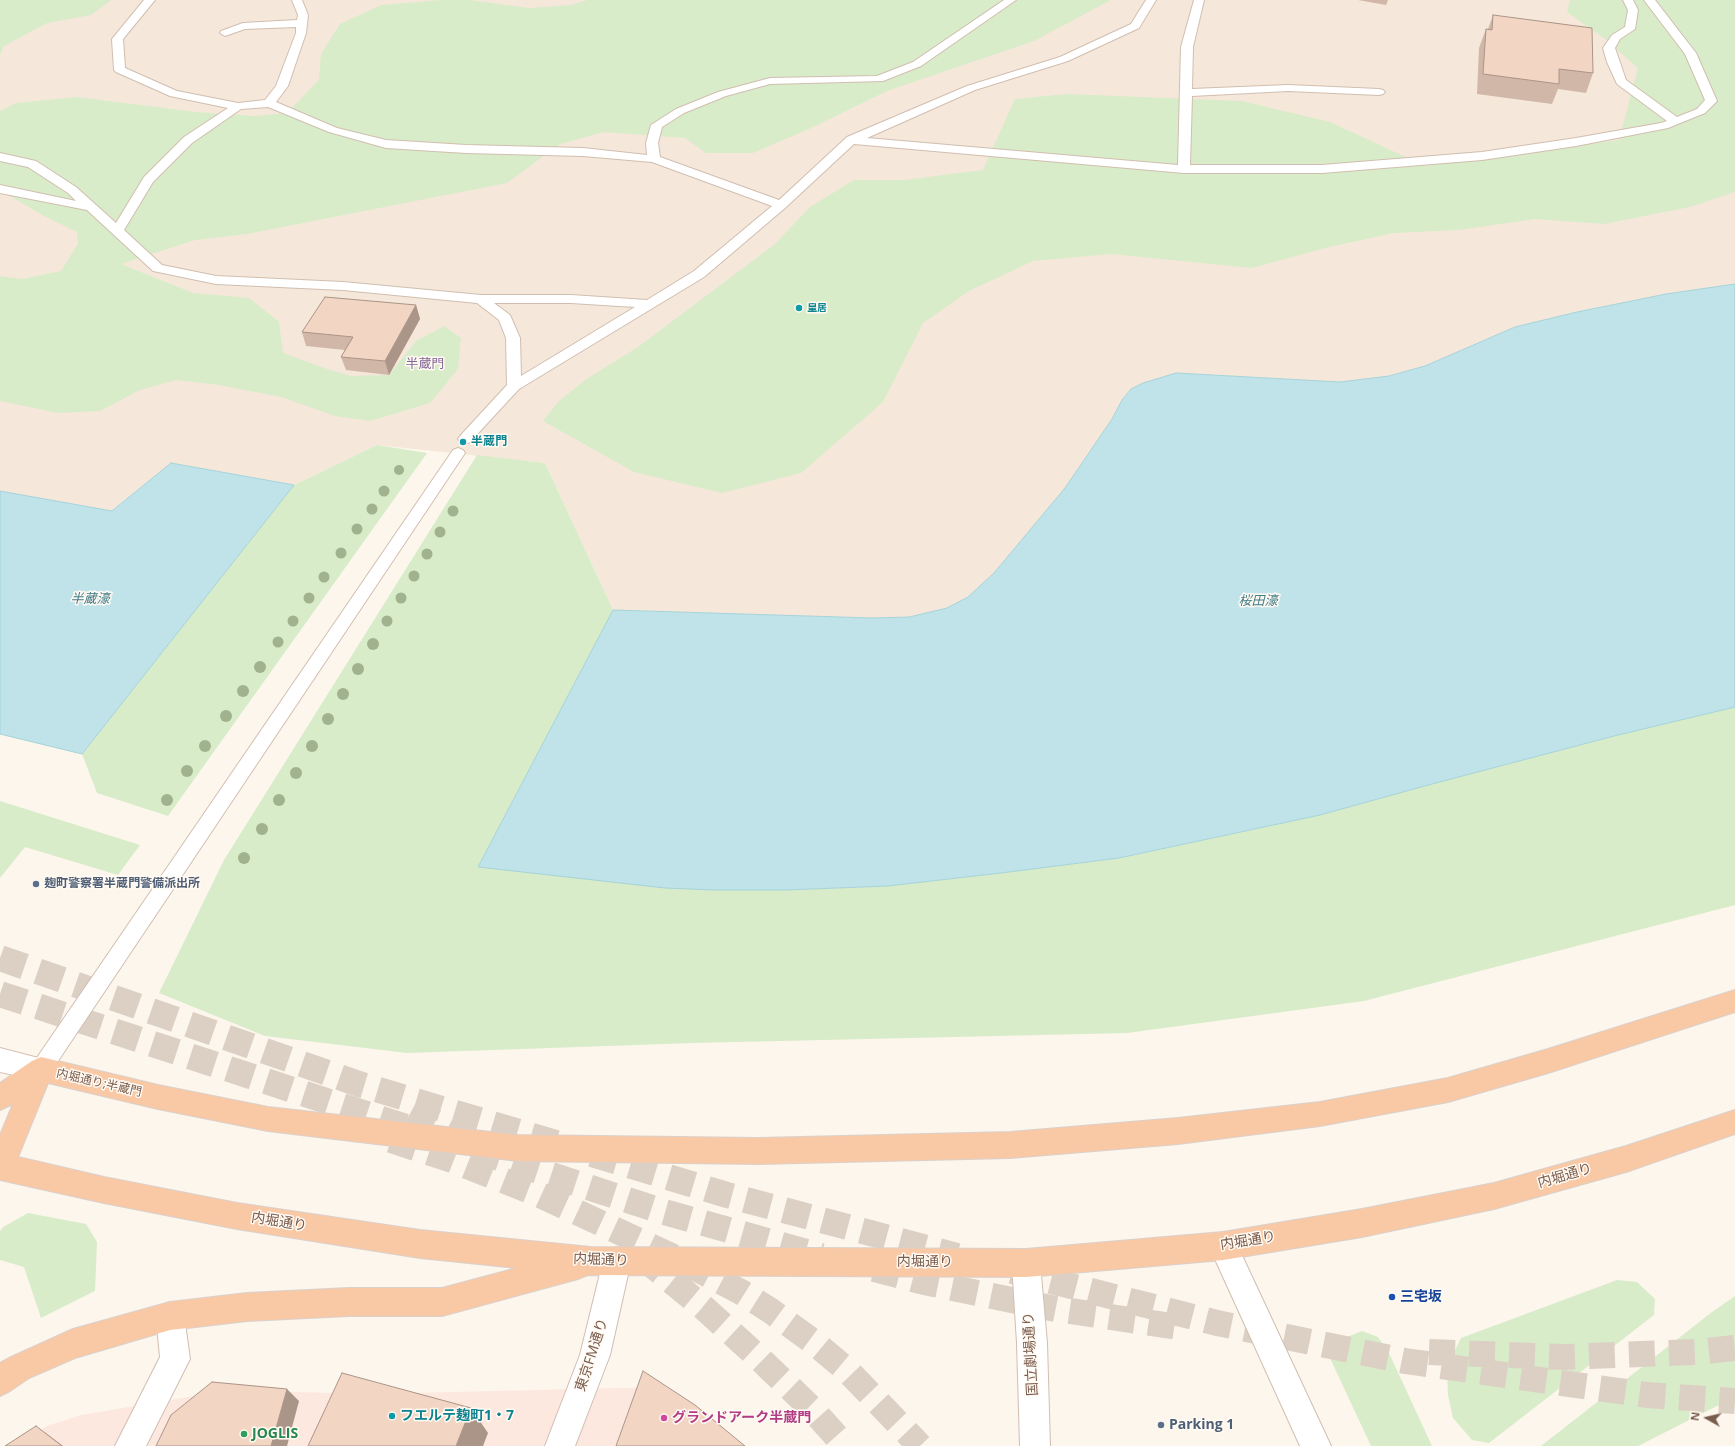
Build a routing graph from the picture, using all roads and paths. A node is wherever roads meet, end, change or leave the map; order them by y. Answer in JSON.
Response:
{"nodes":[{"id":1,"x":150,"y":0,"type":"edge"},
{"id":2,"x":299,"y":0,"type":"edge"},
{"id":3,"x":1011,"y":0,"type":"edge"},
{"id":4,"x":1151,"y":0,"type":"edge"},
{"id":5,"x":1200,"y":0,"type":"edge"},
{"id":6,"x":1628,"y":0,"type":"edge"},
{"id":7,"x":1649,"y":0,"type":"edge"},
{"id":8,"x":302,"y":23,"type":"junction"},
{"id":9,"x":225,"y":33,"type":"dead end"},
{"id":10,"x":1379,"y":92,"type":"dead end"},
{"id":11,"x":1185,"y":93,"type":"junction"},
{"id":12,"x":269,"y":103,"type":"junction"},
{"id":13,"x":238,"y":106,"type":"junction"},
{"id":14,"x":1675,"y":122,"type":"junction"},
{"id":15,"x":850,"y":140,"type":"junction"},
{"id":16,"x":0,"y":157,"type":"edge"},
{"id":17,"x":654,"y":159,"type":"junction"},
{"id":18,"x":1184,"y":169,"type":"junction"},
{"id":19,"x":0,"y":189,"type":"edge"},
{"id":20,"x":781,"y":205,"type":"junction"},
{"id":21,"x":90,"y":207,"type":"junction"},
{"id":22,"x":117,"y":231,"type":"junction"},
{"id":23,"x":481,"y":299,"type":"junction"},
{"id":24,"x":649,"y":304,"type":"junction"},
{"id":25,"x":514,"y":386,"type":"junction"},
{"id":26,"x":1735,"y":1001,"type":"edge"},
{"id":27,"x":0,"y":1060,"type":"edge"},
{"id":28,"x":41,"y":1069,"type":"junction"},
{"id":29,"x":0,"y":1098,"type":"edge"},
{"id":30,"x":1735,"y":1122,"type":"edge"},
{"id":31,"x":0,"y":1166,"type":"edge"},
{"id":32,"x":1223,"y":1246,"type":"junction"},
{"id":33,"x":604,"y":1261,"type":"junction"},
{"id":34,"x":1026,"y":1263,"type":"junction"},
{"id":35,"x":170,"y":1316,"type":"junction"},
{"id":36,"x":0,"y":1381,"type":"edge"},
{"id":37,"x":130,"y":1446,"type":"edge"},
{"id":38,"x":560,"y":1446,"type":"edge"},
{"id":39,"x":1034,"y":1446,"type":"edge"},
{"id":40,"x":1316,"y":1446,"type":"edge"}],
"edges":[{"from":1,"to":13,"type":"lane"},
{"from":2,"to":8,"type":"lane"},
{"from":3,"to":17,"type":"lane"},
{"from":4,"to":15,"type":"lane"},
{"from":5,"to":11,"type":"lane"},
{"from":6,"to":14,"type":"lane"},
{"from":7,"to":14,"type":"lane"},
{"from":8,"to":9,"type":"lane"},
{"from":8,"to":12,"type":"lane"},
{"from":10,"to":11,"type":"lane"},
{"from":11,"to":18,"type":"lane"},
{"from":12,"to":13,"type":"lane"},
{"from":12,"to":17,"type":"lane"},
{"from":13,"to":22,"type":"lane"},
{"from":14,"to":18,"type":"lane"},
{"from":15,"to":18,"type":"lane"},
{"from":15,"to":20,"type":"lane"},
{"from":16,"to":21,"type":"lane"},
{"from":17,"to":20,"type":"lane"},
{"from":19,"to":21,"type":"lane"},
{"from":20,"to":24,"type":"lane"},
{"from":21,"to":22,"type":"lane"},
{"from":22,"to":23,"type":"lane"},
{"from":23,"to":24,"type":"lane"},
{"from":23,"to":25,"type":"lane"},
{"from":24,"to":25,"type":"lane"},
{"from":25,"to":28,"type":"lane"},
{"from":26,"to":28,"type":"highway","name":"内堀通り;半蔵門"},
{"from":27,"to":28,"type":"street"},
{"from":28,"to":29,"type":"highway"},
{"from":28,"to":31,"type":"highway"},
{"from":30,"to":32,"type":"highway","name":"内堀通り"},
{"from":31,"to":33,"type":"highway","name":"内堀通り"},
{"from":32,"to":34,"type":"highway","name":"内堀通り"},
{"from":32,"to":40,"type":"street"},
{"from":33,"to":34,"type":"highway","name":"内堀通り"},
{"from":33,"to":35,"type":"highway"},
{"from":33,"to":38,"type":"street","name":"東京FM通り"},
{"from":34,"to":39,"type":"street","name":"国立劇場通り"},
{"from":35,"to":36,"type":"highway"},
{"from":35,"to":37,"type":"street"}]}
